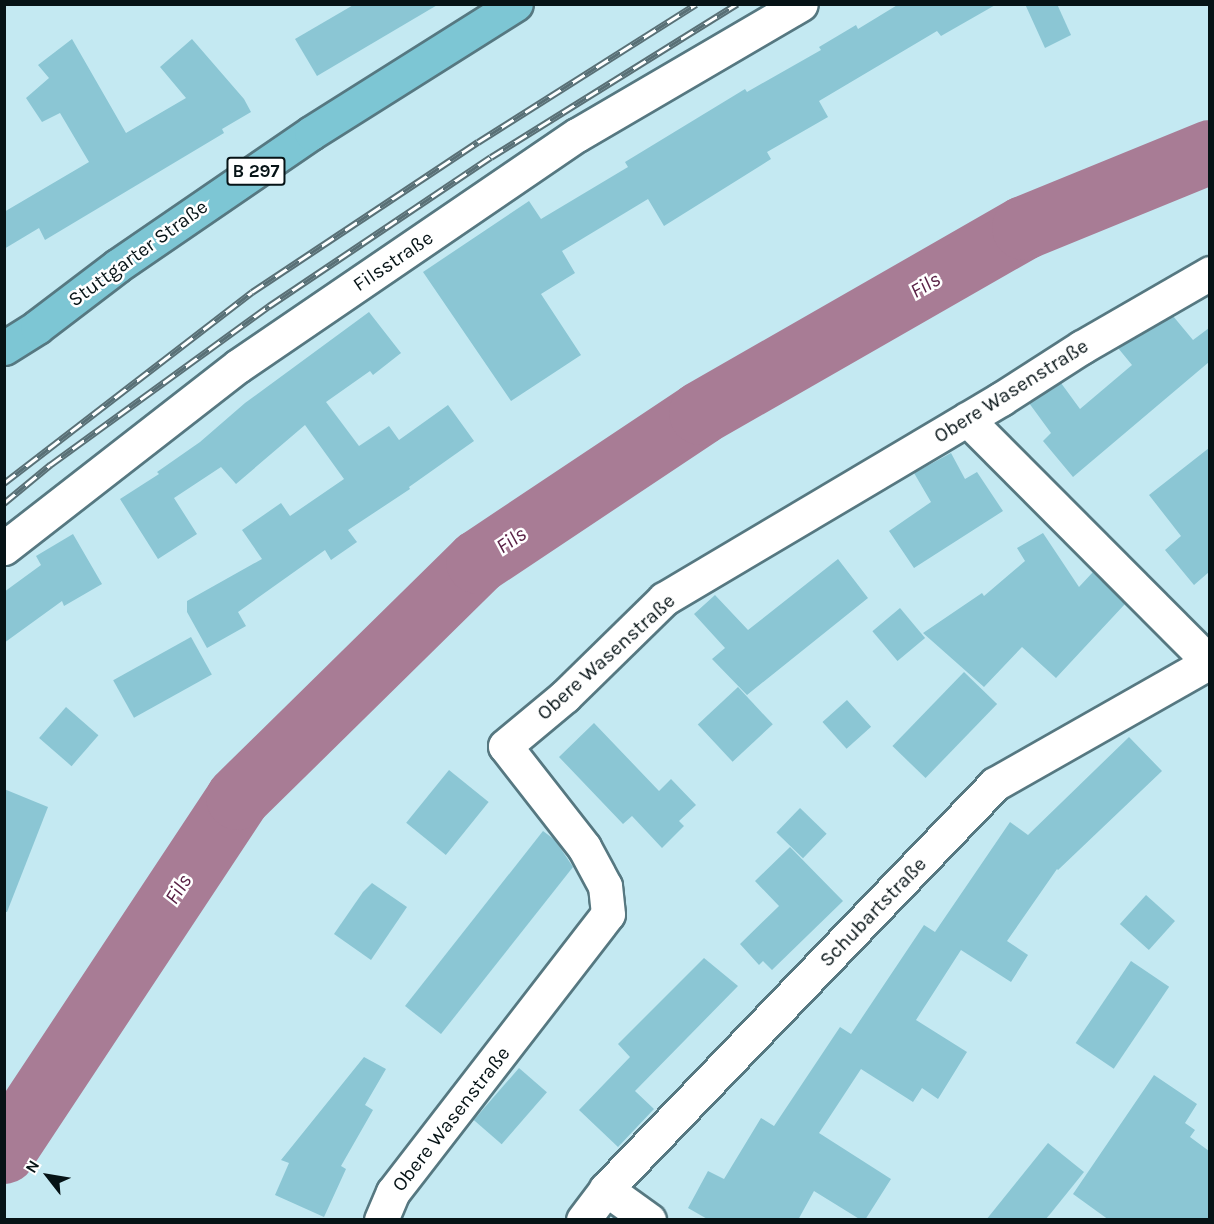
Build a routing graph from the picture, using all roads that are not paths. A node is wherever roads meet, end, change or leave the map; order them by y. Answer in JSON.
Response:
{"nodes":[{"id":1,"x":516,"y":4,"type":"edge"},
{"id":2,"x":801,"y":4,"type":"edge"},
{"id":3,"x":1209,"y":273,"type":"edge"},
{"id":4,"x":4,"y":348,"type":"edge"},
{"id":5,"x":967,"y":419,"type":"junction"},
{"id":6,"x":4,"y":548,"type":"edge"},
{"id":7,"x":1209,"y":662,"type":"edge"},
{"id":8,"x":606,"y":1189,"type":"junction"},
{"id":9,"x":381,"y":1220,"type":"edge"},
{"id":10,"x":583,"y":1220,"type":"edge"},
{"id":11,"x":649,"y":1220,"type":"edge"}],
"edges":[{"from":1,"to":4,"type":"main road","name":"Stuttgarter Straße","number":"B 297"},
{"from":2,"to":6,"type":"street","name":"Filsstraße"},
{"from":3,"to":5,"type":"street","name":"Obere Wasenstraße"},
{"from":5,"to":7,"type":"street","name":"Schubartstraße"},
{"from":5,"to":9,"type":"street","name":"Obere Wasenstraße"},
{"from":7,"to":8,"type":"street","name":"Schubartstraße"},
{"from":8,"to":10,"type":"street","name":"Schubartstraße"},
{"from":8,"to":11,"type":"street"}]}
